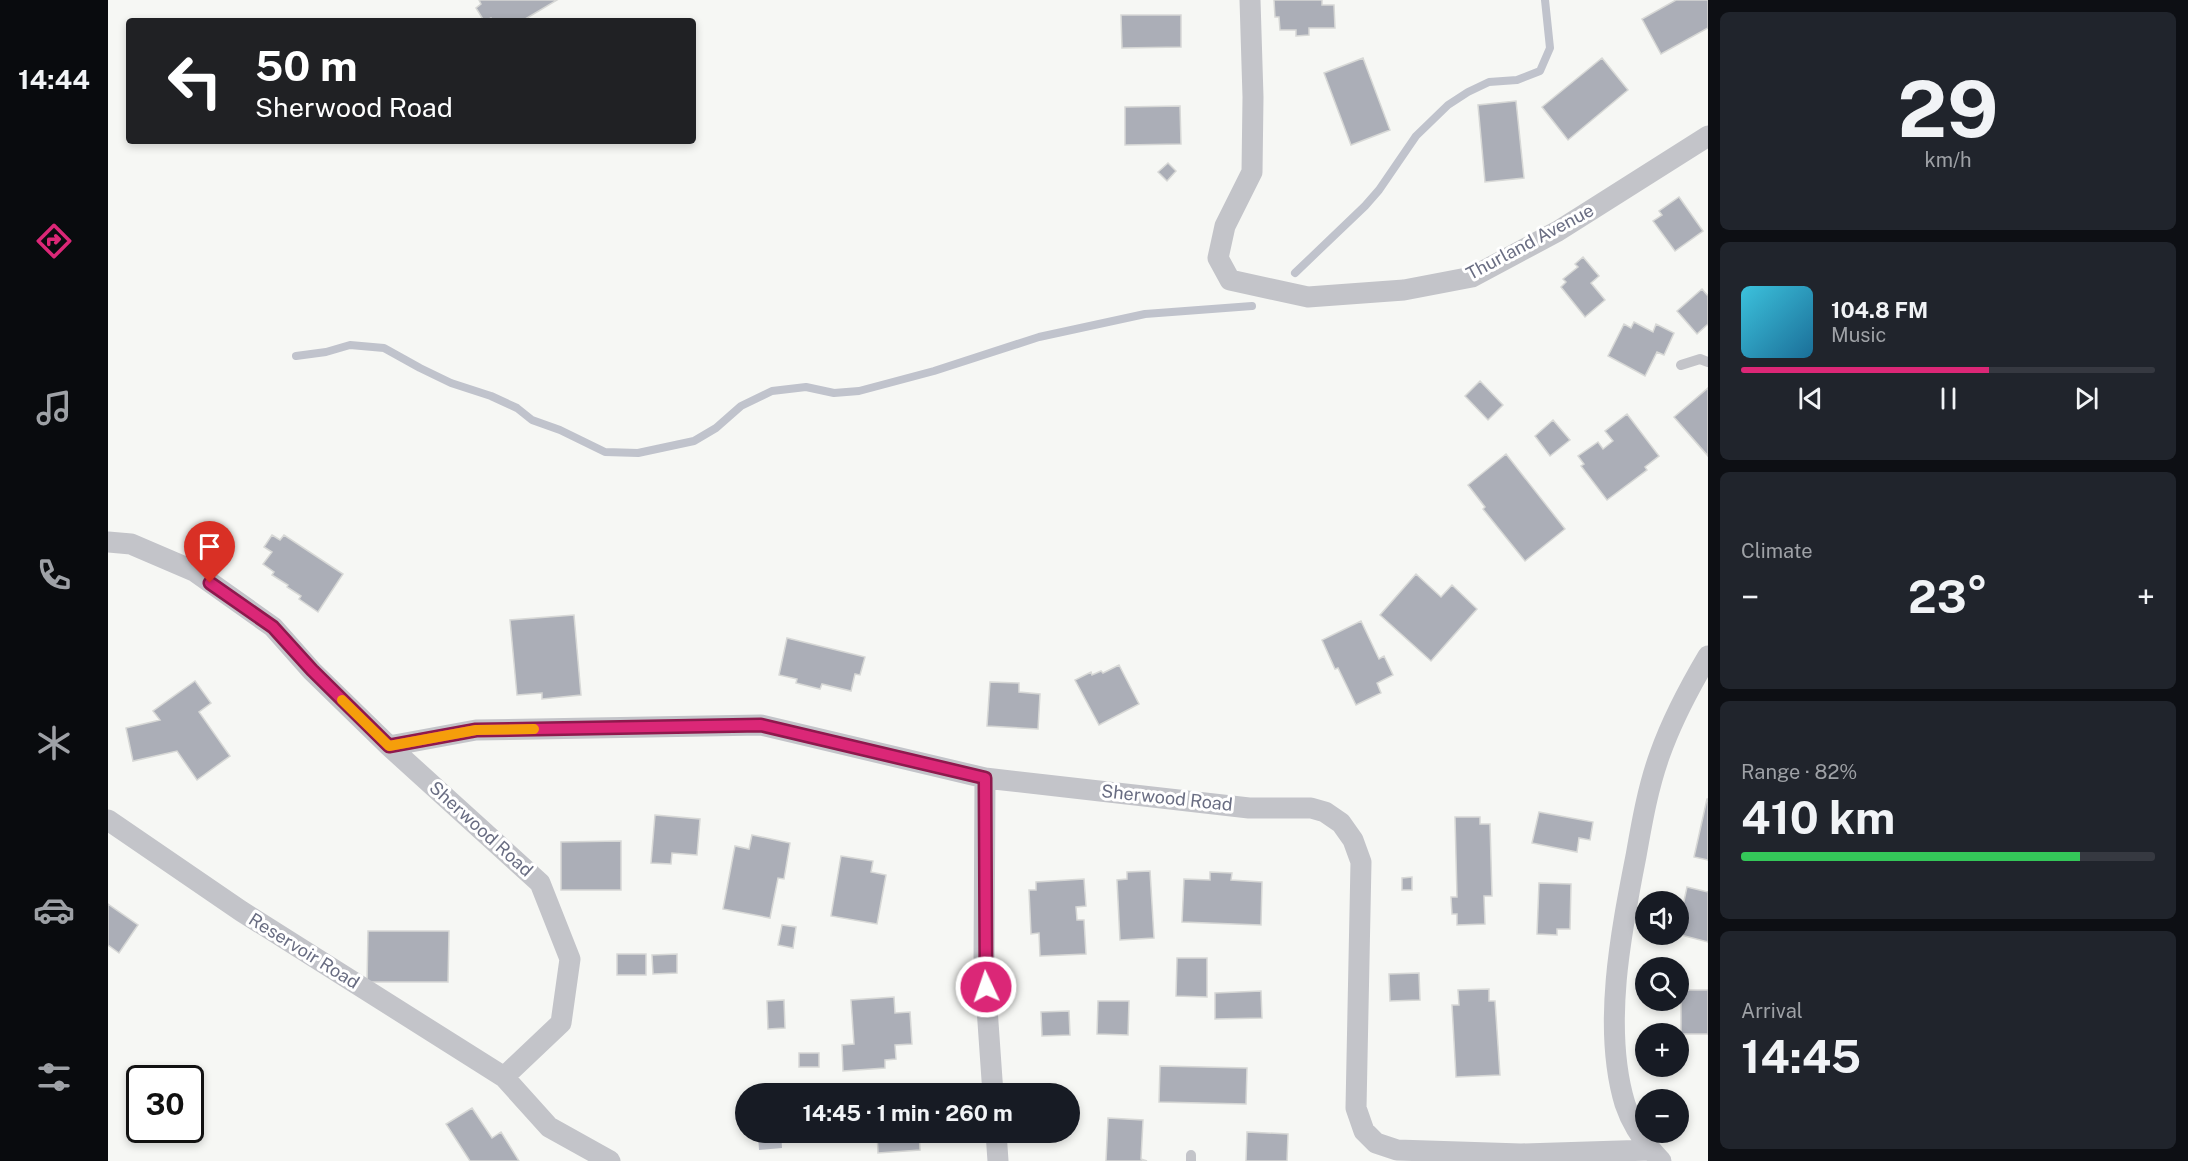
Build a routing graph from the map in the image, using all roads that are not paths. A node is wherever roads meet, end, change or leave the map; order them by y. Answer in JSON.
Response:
{"nodes":[{"id":1,"x":1250,"y":0,"type":"edge"},
{"id":2,"x":1708,"y":136,"type":"edge"},
{"id":3,"x":1708,"y":362,"type":"edge"},
{"id":4,"x":1681,"y":365,"type":"dead end"},
{"id":5,"x":108,"y":542,"type":"edge"},
{"id":6,"x":1708,"y":656,"type":"edge"},
{"id":7,"x":389,"y":746,"type":"junction"},
{"id":8,"x":985,"y":778,"type":"junction"},
{"id":9,"x":108,"y":819,"type":"edge"},
{"id":10,"x":504,"y":1077,"type":"junction"},
{"id":11,"x":992,"y":1083,"type":"edge"},
{"id":12,"x":997,"y":1143,"type":"edge"},
{"id":13,"x":1397,"y":1155,"type":"edge"},
{"id":14,"x":1656,"y":1155,"type":"edge"},
{"id":15,"x":610,"y":1161,"type":"edge"},
{"id":16,"x":998,"y":1161,"type":"edge"}],
"edges":[{"from":1,"to":2,"type":"street","name":"Thurland Avenue"},
{"from":3,"to":4,"type":"lane"},
{"from":5,"to":7,"type":"street","name":"Sherwood Road"},
{"from":6,"to":14,"type":"street"},
{"from":7,"to":8,"type":"street","name":"Sherwood Road"},
{"from":7,"to":10,"type":"street","name":"Sherwood Road"},
{"from":8,"to":11,"type":"street"},
{"from":8,"to":13,"type":"street","name":"Sherwood Road"},
{"from":9,"to":10,"type":"street","name":"Reservoir Road"},
{"from":10,"to":15,"type":"street","name":"Reservoir Road"},
{"from":12,"to":16,"type":"street"},
{"from":13,"to":14,"type":"street","name":"Sherwood Road"}]}
